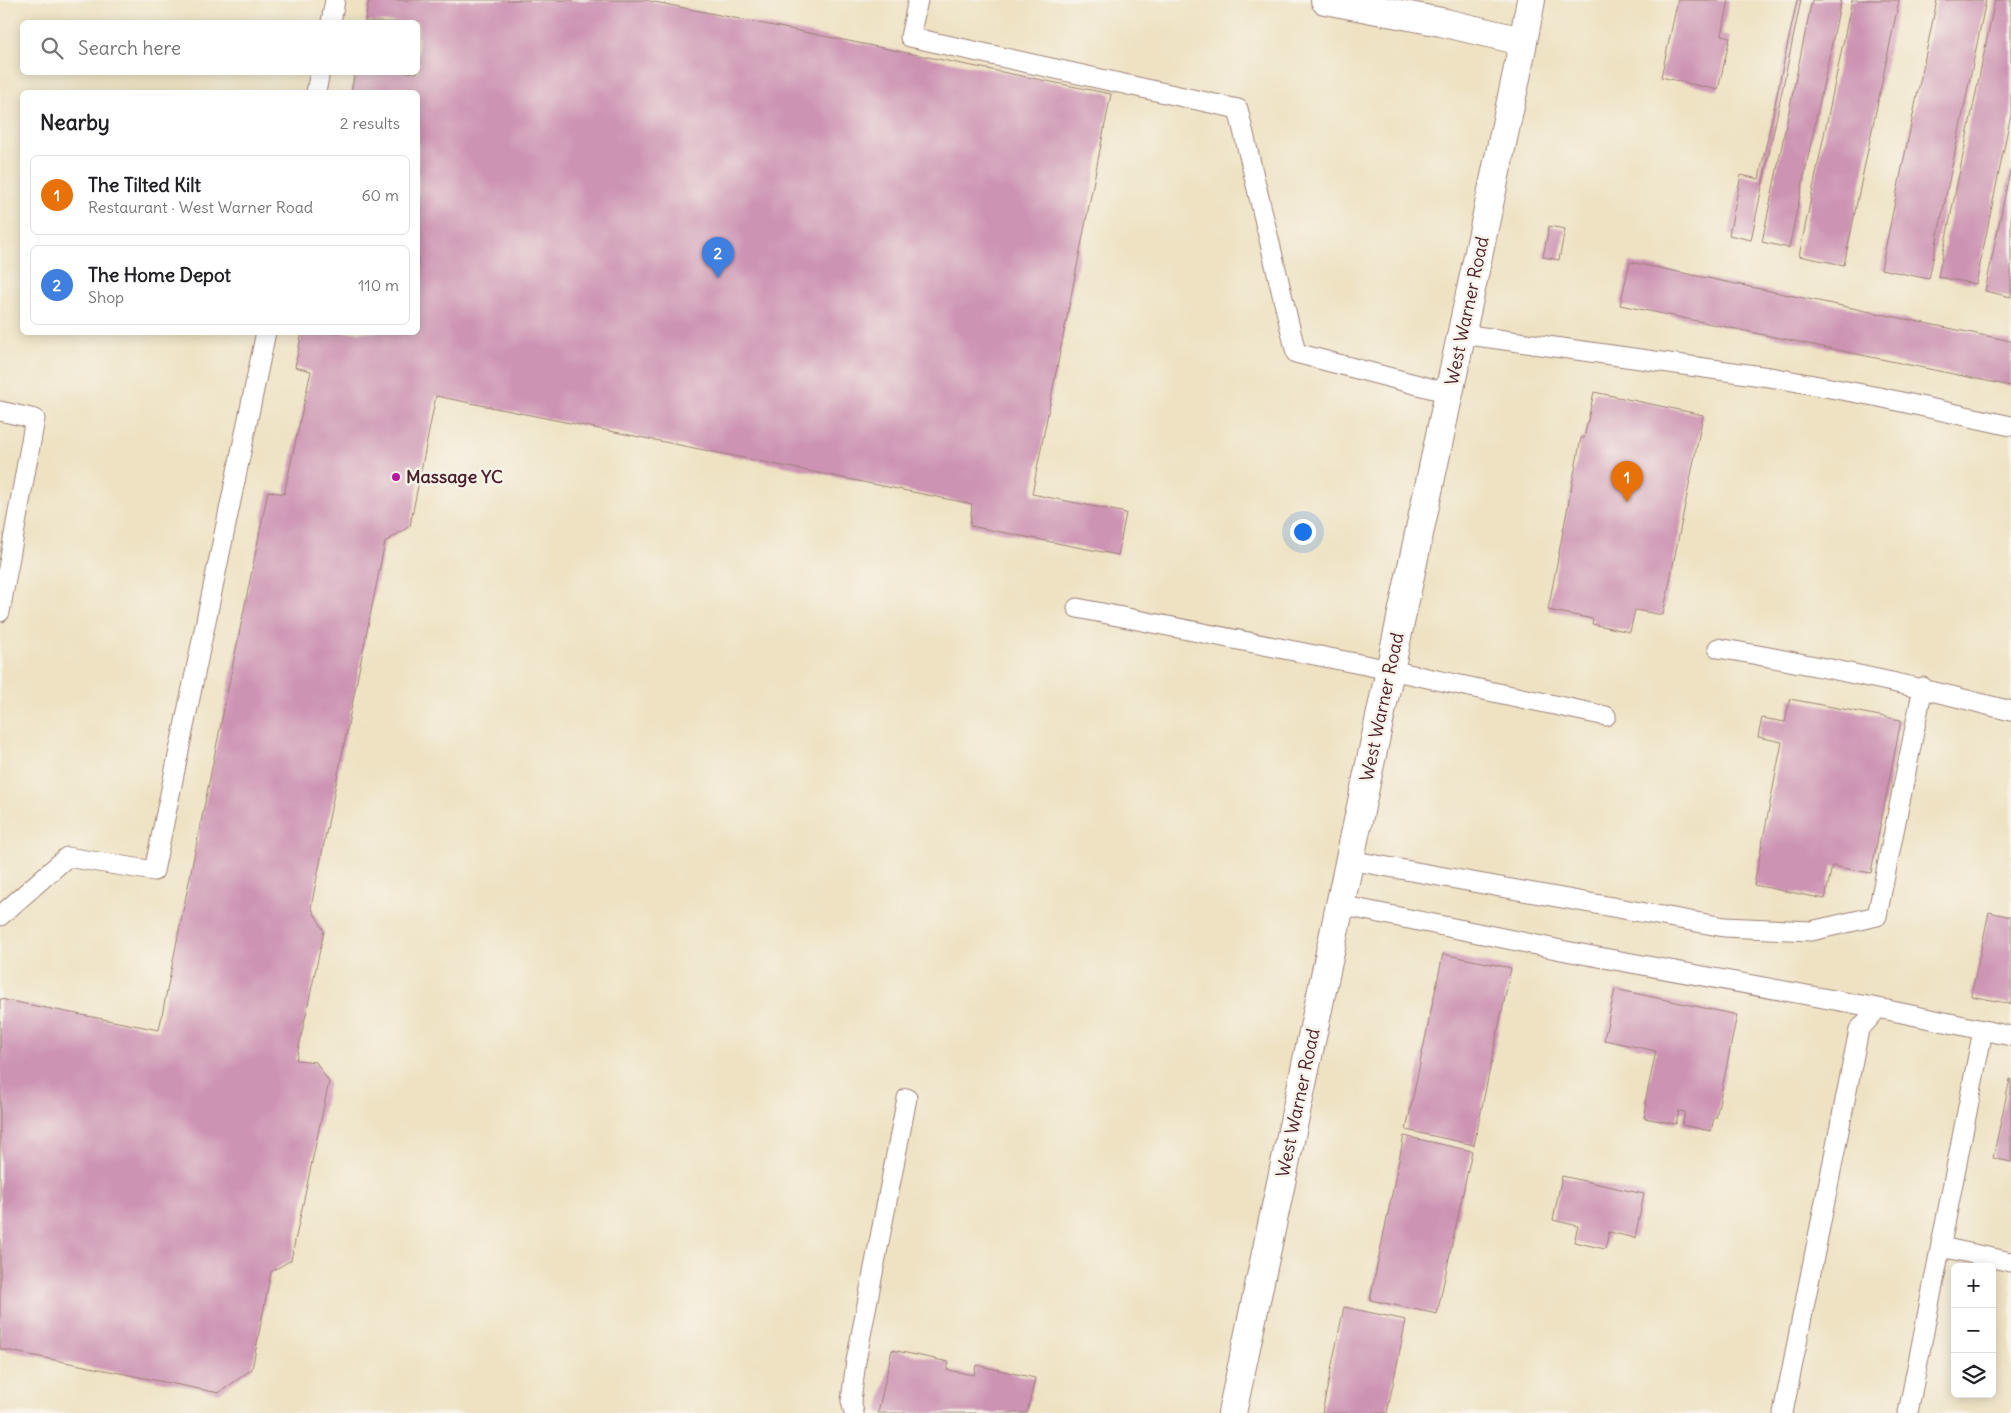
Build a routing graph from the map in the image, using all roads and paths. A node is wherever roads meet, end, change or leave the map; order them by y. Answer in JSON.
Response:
{"nodes":[{"id":1,"x":335,"y":0,"type":"edge"},
{"id":2,"x":918,"y":0,"type":"edge"},
{"id":3,"x":1325,"y":0,"type":"edge"},
{"id":4,"x":1531,"y":0,"type":"edge"},
{"id":5,"x":330,"y":20,"type":"edge"},
{"id":6,"x":1522,"y":41,"type":"junction"},
{"id":7,"x":319,"y":75,"type":"edge"},
{"id":8,"x":316,"y":90,"type":"edge"},
{"id":9,"x":1462,"y":334,"type":"junction"},
{"id":10,"x":265,"y":335,"type":"edge"},
{"id":11,"x":1449,"y":393,"type":"junction"},
{"id":12,"x":0,"y":411,"type":"edge"},
{"id":13,"x":2011,"y":426,"type":"edge"},
{"id":14,"x":1077,"y":608,"type":"dead end"},
{"id":15,"x":0,"y":612,"type":"edge"},
{"id":16,"x":1718,"y":648,"type":"dead end"},
{"id":17,"x":1390,"y":670,"type":"junction"},
{"id":18,"x":1923,"y":687,"type":"junction"},
{"id":19,"x":2011,"y":711,"type":"edge"},
{"id":20,"x":1606,"y":716,"type":"dead end"},
{"id":21,"x":1349,"y":860,"type":"junction"},
{"id":22,"x":1340,"y":905,"type":"junction"},
{"id":23,"x":0,"y":916,"type":"edge"},
{"id":24,"x":1878,"y":1008,"type":"junction"},
{"id":25,"x":1983,"y":1030,"type":"junction"},
{"id":26,"x":2011,"y":1036,"type":"edge"},
{"id":27,"x":907,"y":1098,"type":"dead end"},
{"id":28,"x":1940,"y":1247,"type":"junction"},
{"id":29,"x":2011,"y":1262,"type":"edge"},
{"id":30,"x":854,"y":1413,"type":"edge"},
{"id":31,"x":1232,"y":1413,"type":"edge"},
{"id":32,"x":1783,"y":1413,"type":"edge"},
{"id":33,"x":1908,"y":1413,"type":"edge"}],
"edges":[{"from":1,"to":5,"type":"lane"},
{"from":2,"to":11,"type":"lane"},
{"from":3,"to":6,"type":"main road"},
{"from":4,"to":6,"type":"main road","name":"West Warner Road"},
{"from":6,"to":9,"type":"main road","name":"West Warner Road"},
{"from":7,"to":8,"type":"lane"},
{"from":9,"to":11,"type":"main road","name":"West Warner Road"},
{"from":9,"to":13,"type":"lane"},
{"from":10,"to":23,"type":"lane"},
{"from":11,"to":17,"type":"main road","name":"West Warner Road"},
{"from":12,"to":15,"type":"lane"},
{"from":14,"to":17,"type":"lane"},
{"from":16,"to":18,"type":"lane"},
{"from":17,"to":20,"type":"lane"},
{"from":17,"to":21,"type":"main road","name":"West Warner Road"},
{"from":18,"to":19,"type":"lane"},
{"from":18,"to":21,"type":"lane"},
{"from":21,"to":22,"type":"main road","name":"West Warner Road"},
{"from":22,"to":24,"type":"lane"},
{"from":22,"to":31,"type":"main road","name":"West Warner Road"},
{"from":24,"to":25,"type":"lane"},
{"from":24,"to":32,"type":"lane"},
{"from":25,"to":26,"type":"lane"},
{"from":25,"to":28,"type":"lane"},
{"from":27,"to":30,"type":"lane"},
{"from":28,"to":29,"type":"lane"},
{"from":28,"to":33,"type":"lane"}]}
